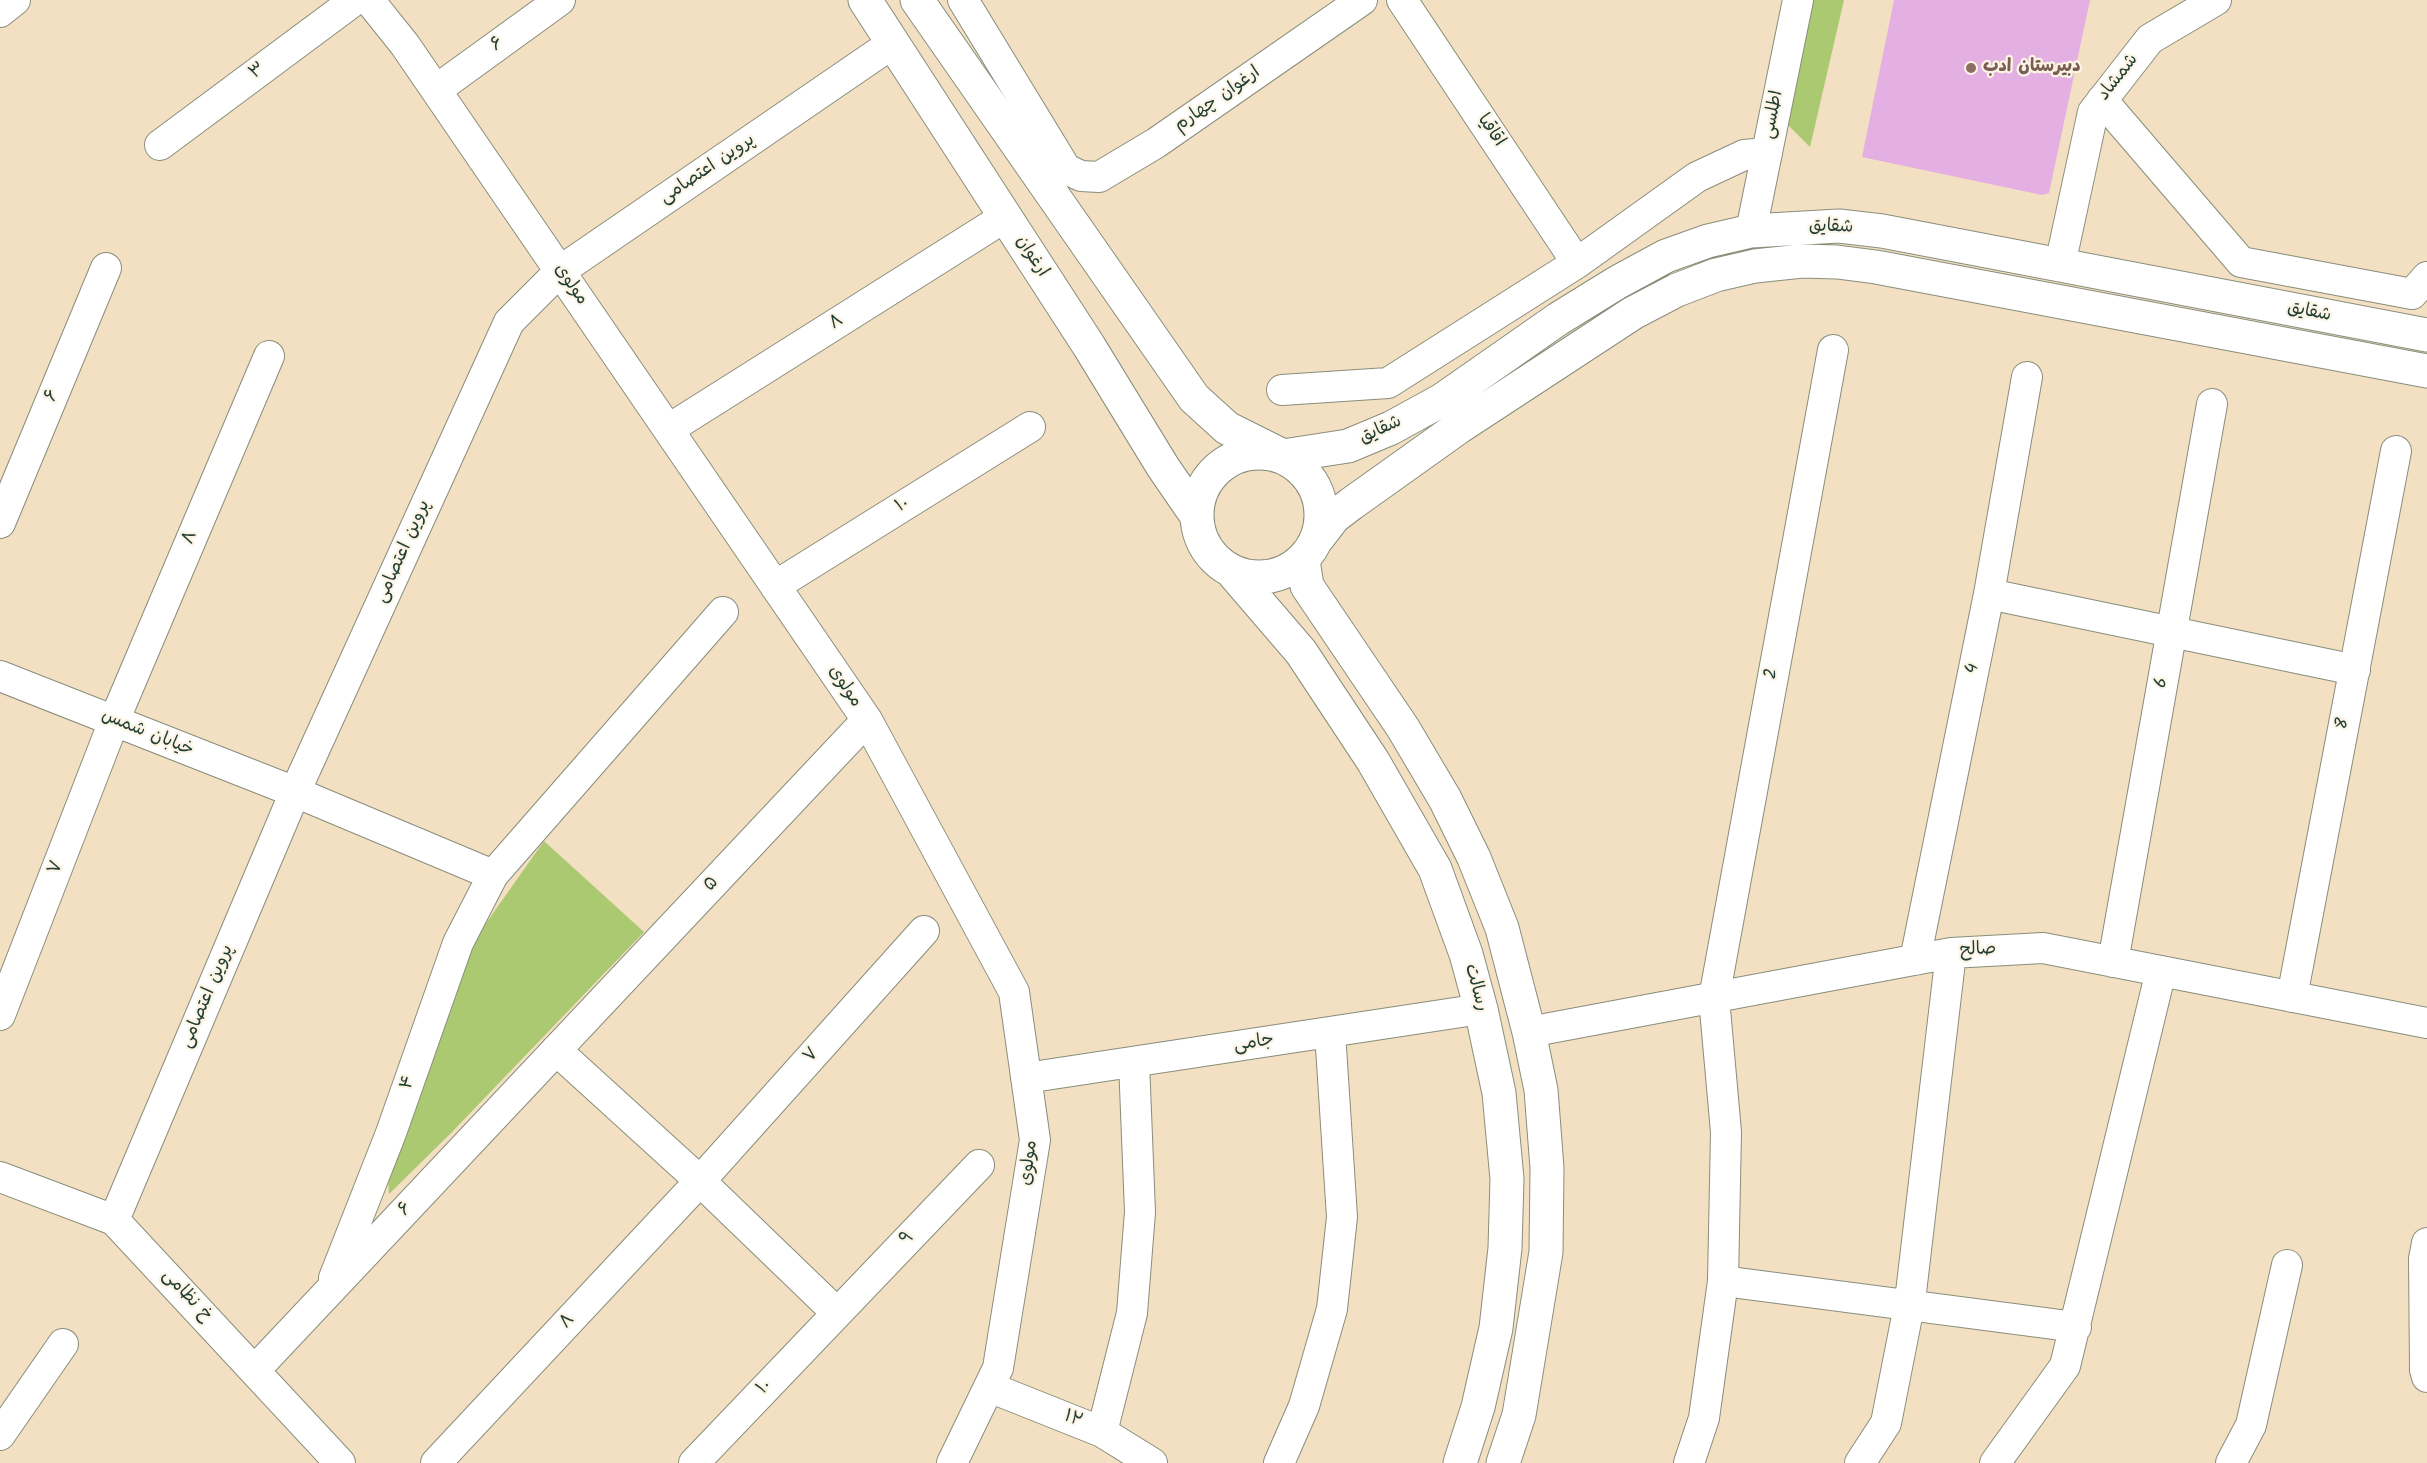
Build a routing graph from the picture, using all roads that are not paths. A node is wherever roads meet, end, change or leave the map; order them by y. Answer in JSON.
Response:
{"nodes":[{"id":1,"x":15,"y":0,"type":"edge"},
{"id":2,"x":355,"y":0,"type":"edge"},
{"id":3,"x":369,"y":0,"type":"edge"},
{"id":4,"x":560,"y":0,"type":"edge"},
{"id":5,"x":865,"y":0,"type":"edge"},
{"id":6,"x":917,"y":0,"type":"edge"},
{"id":7,"x":963,"y":0,"type":"edge"},
{"id":8,"x":1362,"y":0,"type":"edge"},
{"id":9,"x":1402,"y":0,"type":"edge"},
{"id":10,"x":1798,"y":0,"type":"edge"},
{"id":11,"x":2216,"y":0,"type":"edge"},
{"id":12,"x":0,"y":12,"type":"edge"},
{"id":13,"x":2179,"y":12,"type":"edge"},
{"id":14,"x":893,"y":43,"type":"junction"},
{"id":15,"x":436,"y":90,"type":"junction"},
{"id":16,"x":2102,"y":100,"type":"junction"},
{"id":17,"x":160,"y":145,"type":"dead end"},
{"id":18,"x":1767,"y":153,"type":"junction"},
{"id":19,"x":1005,"y":217,"type":"junction"},
{"id":20,"x":1751,"y":231,"type":"junction"},
{"id":21,"x":1577,"y":263,"type":"junction"},
{"id":22,"x":2060,"y":265,"type":"junction"},
{"id":23,"x":106,"y":268,"type":"dead end"},
{"id":24,"x":560,"y":271,"type":"junction"},
{"id":25,"x":2427,"y":277,"type":"edge"},
{"id":26,"x":2054,"y":300,"type":"junction"},
{"id":27,"x":2427,"y":335,"type":"edge"},
{"id":28,"x":1833,"y":350,"type":"dead end"},
{"id":29,"x":269,"y":356,"type":"dead end"},
{"id":30,"x":2427,"y":371,"type":"edge"},
{"id":31,"x":2027,"y":377,"type":"dead end"},
{"id":32,"x":1282,"y":390,"type":"dead end"},
{"id":33,"x":2212,"y":404,"type":"dead end"},
{"id":34,"x":1030,"y":427,"type":"dead end"},
{"id":35,"x":669,"y":429,"type":"junction"},
{"id":36,"x":2396,"y":451,"type":"dead end"},
{"id":37,"x":1283,"y":456,"type":"junction"},
{"id":38,"x":1196,"y":515,"type":"junction"},
{"id":39,"x":0,"y":524,"type":"edge"},
{"id":40,"x":1310,"y":549,"type":"junction"},
{"id":41,"x":1234,"y":574,"type":"junction"},
{"id":42,"x":775,"y":586,"type":"junction"},
{"id":43,"x":1989,"y":594,"type":"junction"},
{"id":44,"x":723,"y":612,"type":"dead end"},
{"id":45,"x":2172,"y":632,"type":"junction"},
{"id":46,"x":2355,"y":670,"type":"junction"},
{"id":47,"x":0,"y":675,"type":"edge"},
{"id":48,"x":867,"y":720,"type":"junction"},
{"id":49,"x":114,"y":721,"type":"junction"},
{"id":50,"x":295,"y":792,"type":"junction"},
{"id":51,"x":493,"y":875,"type":"junction"},
{"id":52,"x":924,"y":931,"type":"dead end"},
{"id":53,"x":1951,"y":953,"type":"junction"},
{"id":54,"x":1915,"y":960,"type":"junction"},
{"id":55,"x":2113,"y":962,"type":"junction"},
{"id":56,"x":2161,"y":971,"type":"junction"},
{"id":57,"x":2292,"y":997,"type":"junction"},
{"id":58,"x":1714,"y":998,"type":"junction"},
{"id":59,"x":1481,"y":1010,"type":"junction"},
{"id":60,"x":0,"y":1015,"type":"edge"},
{"id":61,"x":2427,"y":1023,"type":"edge"},
{"id":62,"x":1330,"y":1032,"type":"junction"},
{"id":63,"x":1529,"y":1032,"type":"junction"},
{"id":64,"x":556,"y":1050,"type":"junction"},
{"id":65,"x":1134,"y":1062,"type":"junction"},
{"id":66,"x":1026,"y":1078,"type":"junction"},
{"id":67,"x":979,"y":1165,"type":"dead end"},
{"id":68,"x":0,"y":1177,"type":"edge"},
{"id":69,"x":700,"y":1181,"type":"junction"},
{"id":70,"x":114,"y":1220,"type":"junction"},
{"id":71,"x":2427,"y":1243,"type":"edge"},
{"id":72,"x":2287,"y":1265,"type":"dead end"},
{"id":73,"x":1723,"y":1281,"type":"junction"},
{"id":74,"x":328,"y":1292,"type":"junction"},
{"id":75,"x":1909,"y":1305,"type":"junction"},
{"id":76,"x":837,"y":1313,"type":"junction"},
{"id":77,"x":2076,"y":1327,"type":"junction"},
{"id":78,"x":63,"y":1344,"type":"dead end"},
{"id":79,"x":255,"y":1370,"type":"junction"},
{"id":80,"x":2427,"y":1377,"type":"edge"},
{"id":81,"x":989,"y":1387,"type":"junction"},
{"id":82,"x":1102,"y":1432,"type":"junction"},
{"id":83,"x":0,"y":1435,"type":"edge"},
{"id":84,"x":340,"y":1463,"type":"edge"},
{"id":85,"x":436,"y":1463,"type":"edge"},
{"id":86,"x":693,"y":1463,"type":"edge"},
{"id":87,"x":952,"y":1463,"type":"edge"},
{"id":88,"x":1152,"y":1463,"type":"edge"},
{"id":89,"x":1279,"y":1463,"type":"edge"},
{"id":90,"x":1460,"y":1463,"type":"edge"},
{"id":91,"x":1503,"y":1463,"type":"edge"},
{"id":92,"x":1689,"y":1463,"type":"edge"},
{"id":93,"x":1860,"y":1463,"type":"edge"},
{"id":94,"x":1995,"y":1463,"type":"edge"},
{"id":95,"x":2231,"y":1463,"type":"edge"}],
"edges":[{"from":1,"to":12,"type":"street"},
{"from":2,"to":17,"type":"street","name":"۳"},
{"from":3,"to":15,"type":"street","name":"مولوی"},
{"from":4,"to":15,"type":"street","name":"۶"},
{"from":5,"to":14,"type":"main road","name":"ارغوان"},
{"from":6,"to":37,"type":"main road"},
{"from":7,"to":8,"type":"street","name":"ارغوان چهارم"},
{"from":9,"to":21,"type":"street","name":"اقاقیا"},
{"from":10,"to":18,"type":"street","name":"اطلسی"},
{"from":11,"to":13,"type":"street","name":"شمشاد"},
{"from":13,"to":16,"type":"street","name":"شمشاد"},
{"from":14,"to":19,"type":"main road","name":"ارغوان"},
{"from":14,"to":24,"type":"street","name":"پروین اعتصامی"},
{"from":15,"to":24,"type":"street","name":"مولوی"},
{"from":16,"to":22,"type":"street","name":"شمشاد"},
{"from":16,"to":25,"type":"street"},
{"from":18,"to":20,"type":"street","name":"اطلسی"},
{"from":18,"to":21,"type":"street"},
{"from":19,"to":35,"type":"street","name":"۸"},
{"from":19,"to":38,"type":"main road","name":"ارغوان"},
{"from":20,"to":22,"type":"main road","name":"شقایق"},
{"from":20,"to":37,"type":"main road","name":"شقایق"},
{"from":21,"to":32,"type":"street"},
{"from":22,"to":26,"type":"main road"},
{"from":22,"to":27,"type":"main road","name":"شقایق"},
{"from":23,"to":39,"type":"street","name":"۶"},
{"from":24,"to":35,"type":"street","name":"مولوی"},
{"from":24,"to":50,"type":"street","name":"پروین اعتصامی"},
{"from":26,"to":30,"type":"main road","name":"شقایق"},
{"from":26,"to":40,"type":"main road","name":"شقایق"},
{"from":28,"to":58,"type":"street","name":"2"},
{"from":29,"to":49,"type":"street","name":"۸"},
{"from":31,"to":43,"type":"street","name":"4"},
{"from":33,"to":45,"type":"street","name":"6"},
{"from":34,"to":42,"type":"street","name":"۱۰"},
{"from":35,"to":42,"type":"street","name":"مولوی"},
{"from":36,"to":46,"type":"street","name":"8"},
{"from":37,"to":38,"type":"main road"},
{"from":37,"to":40,"type":"main road"},
{"from":38,"to":41,"type":"main road"},
{"from":40,"to":41,"type":"main road"},
{"from":40,"to":63,"type":"main road"},
{"from":41,"to":59,"type":"main road","name":"رسالت"},
{"from":42,"to":48,"type":"street","name":"مولوی"},
{"from":43,"to":45,"type":"street"},
{"from":43,"to":54,"type":"street","name":"4"},
{"from":44,"to":51,"type":"street","name":"۴"},
{"from":45,"to":46,"type":"street"},
{"from":45,"to":55,"type":"street","name":"6"},
{"from":46,"to":57,"type":"street","name":"8"},
{"from":47,"to":49,"type":"street","name":"خیابان شمس"},
{"from":48,"to":64,"type":"street","name":"۵"},
{"from":48,"to":66,"type":"street","name":"مولوی"},
{"from":49,"to":50,"type":"street","name":"خیابان شمس"},
{"from":49,"to":60,"type":"street","name":"۷"},
{"from":50,"to":51,"type":"street","name":"خیابان شمس"},
{"from":50,"to":70,"type":"street","name":"پروین اعتصامی"},
{"from":51,"to":74,"type":"street","name":"۴"},
{"from":52,"to":69,"type":"street","name":"۷"},
{"from":53,"to":54,"type":"street","name":"صالح"},
{"from":53,"to":55,"type":"street","name":"صالح"},
{"from":53,"to":75,"type":"street"},
{"from":54,"to":58,"type":"street","name":"صالح"},
{"from":55,"to":56,"type":"street","name":"صالح"},
{"from":56,"to":57,"type":"street","name":"صالح"},
{"from":56,"to":77,"type":"street"},
{"from":57,"to":61,"type":"street","name":"صالح"},
{"from":58,"to":63,"type":"street","name":"صالح"},
{"from":58,"to":73,"type":"street","name":"2"},
{"from":59,"to":62,"type":"street","name":"جامی"},
{"from":59,"to":90,"type":"main road","name":"رسالت"},
{"from":62,"to":65,"type":"street","name":"جامی"},
{"from":62,"to":89,"type":"street"},
{"from":63,"to":91,"type":"main road"},
{"from":64,"to":69,"type":"street"},
{"from":64,"to":74,"type":"street","name":"۶"},
{"from":65,"to":66,"type":"street","name":"جامی"},
{"from":65,"to":82,"type":"street"},
{"from":66,"to":81,"type":"street","name":"مولوی"},
{"from":67,"to":76,"type":"street","name":"۹"},
{"from":68,"to":70,"type":"street","name":"خ نظامی"},
{"from":69,"to":76,"type":"street"},
{"from":69,"to":85,"type":"street","name":"۸"},
{"from":70,"to":79,"type":"street","name":"خ نظامی"},
{"from":71,"to":80,"type":"street"},
{"from":72,"to":95,"type":"street"},
{"from":73,"to":75,"type":"street"},
{"from":73,"to":92,"type":"street","name":"2"},
{"from":74,"to":79,"type":"street","name":"۶"},
{"from":75,"to":77,"type":"street"},
{"from":75,"to":93,"type":"street"},
{"from":76,"to":86,"type":"street","name":"۱۰"},
{"from":77,"to":94,"type":"street"},
{"from":78,"to":83,"type":"street"},
{"from":79,"to":84,"type":"street","name":"خ نظامی"},
{"from":81,"to":82,"type":"street","name":"۱۲"},
{"from":81,"to":87,"type":"street","name":"مولوی"},
{"from":82,"to":88,"type":"street","name":"۱۲"}]}
